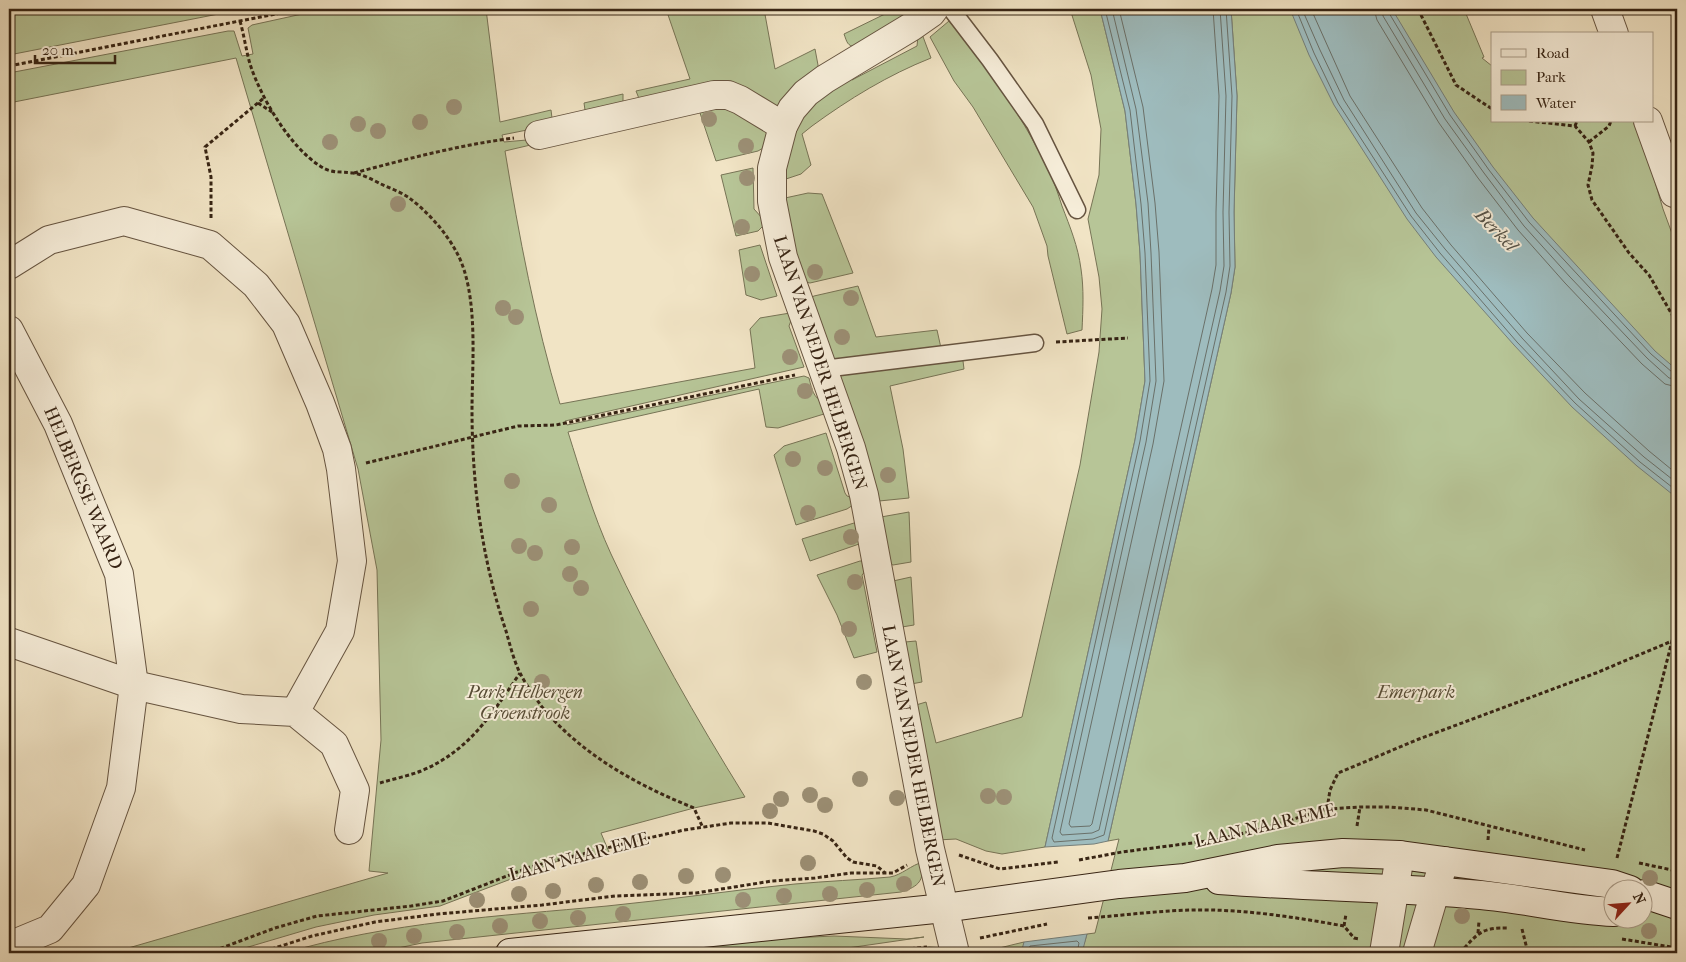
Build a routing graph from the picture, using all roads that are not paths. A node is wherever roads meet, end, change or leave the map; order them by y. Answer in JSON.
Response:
{"nodes":[{"id":1,"x":934,"y":9,"type":"edge"},
{"id":2,"x":951,"y":9,"type":"edge"},
{"id":3,"x":1605,"y":9,"type":"edge"},
{"id":4,"x":1613,"y":32,"type":"edge"},
{"id":5,"x":1648,"y":122,"type":"edge"},
{"id":6,"x":783,"y":126,"type":"junction"},
{"id":7,"x":539,"y":135,"type":"road end"},
{"id":8,"x":1677,"y":194,"type":"edge"},
{"id":9,"x":1078,"y":210,"type":"dead end"},
{"id":10,"x":9,"y":265,"type":"edge"},
{"id":11,"x":9,"y":330,"type":"edge"},
{"id":12,"x":1035,"y":343,"type":"road end"},
{"id":13,"x":823,"y":369,"type":"junction"},
{"id":14,"x":9,"y":642,"type":"edge"},
{"id":15,"x":134,"y":685,"type":"junction"},
{"id":16,"x":295,"y":712,"type":"junction"},
{"id":17,"x":349,"y":830,"type":"dead end"},
{"id":18,"x":1400,"y":855,"type":"junction"},
{"id":19,"x":1444,"y":861,"type":"junction"},
{"id":20,"x":1185,"y":878,"type":"junction"},
{"id":21,"x":1604,"y":883,"type":"edge"},
{"id":22,"x":1394,"y":890,"type":"junction"},
{"id":23,"x":1435,"y":892,"type":"junction"},
{"id":24,"x":1654,"y":897,"type":"edge"},
{"id":25,"x":1677,"y":905,"type":"edge"},
{"id":26,"x":944,"y":908,"type":"junction"},
{"id":27,"x":1604,"y":911,"type":"edge"},
{"id":28,"x":1654,"y":915,"type":"edge"},
{"id":29,"x":1677,"y":916,"type":"edge"},
{"id":30,"x":9,"y":946,"type":"edge"},
{"id":31,"x":954,"y":948,"type":"edge"},
{"id":32,"x":510,"y":953,"type":"edge"},
{"id":33,"x":1384,"y":953,"type":"edge"},
{"id":34,"x":1417,"y":953,"type":"edge"}],
"edges":[{"from":1,"to":6,"type":"street","name":"LAAN VAN NEDER HELBERGEN"},
{"from":2,"to":9,"type":"lane"},
{"from":3,"to":4,"type":"street"},
{"from":5,"to":8,"type":"street"},
{"from":6,"to":7,"type":"street"},
{"from":6,"to":13,"type":"street","name":"LAAN VAN NEDER HELBERGEN"},
{"from":10,"to":16,"type":"street"},
{"from":11,"to":15,"type":"street","name":"HELBERGSE WAARD"},
{"from":12,"to":13,"type":"lane"},
{"from":13,"to":26,"type":"street","name":"LAAN VAN NEDER HELBERGEN"},
{"from":14,"to":15,"type":"street"},
{"from":15,"to":16,"type":"street"},
{"from":15,"to":30,"type":"street","name":"HELBERGSE WAARD"},
{"from":16,"to":17,"type":"street"},
{"from":18,"to":19,"type":"street","name":"LAAN NAAR EME"},
{"from":18,"to":20,"type":"street","name":"LAAN NAAR EME"},
{"from":18,"to":22,"type":"street"},
{"from":19,"to":21,"type":"street","name":"LAAN NAAR EME"},
{"from":19,"to":23,"type":"street"},
{"from":20,"to":22,"type":"street","name":"LAAN NAAR EME"},
{"from":20,"to":26,"type":"street","name":"LAAN NAAR EME"},
{"from":22,"to":23,"type":"street","name":"LAAN NAAR EME"},
{"from":22,"to":33,"type":"street"},
{"from":23,"to":27,"type":"street","name":"LAAN NAAR EME"},
{"from":23,"to":34,"type":"street"},
{"from":24,"to":25,"type":"street"},
{"from":26,"to":31,"type":"street","name":"LAAN VAN NEDER HELBERGEN"},
{"from":26,"to":32,"type":"street","name":"LAAN NAAR EME"},
{"from":28,"to":29,"type":"street"}]}
